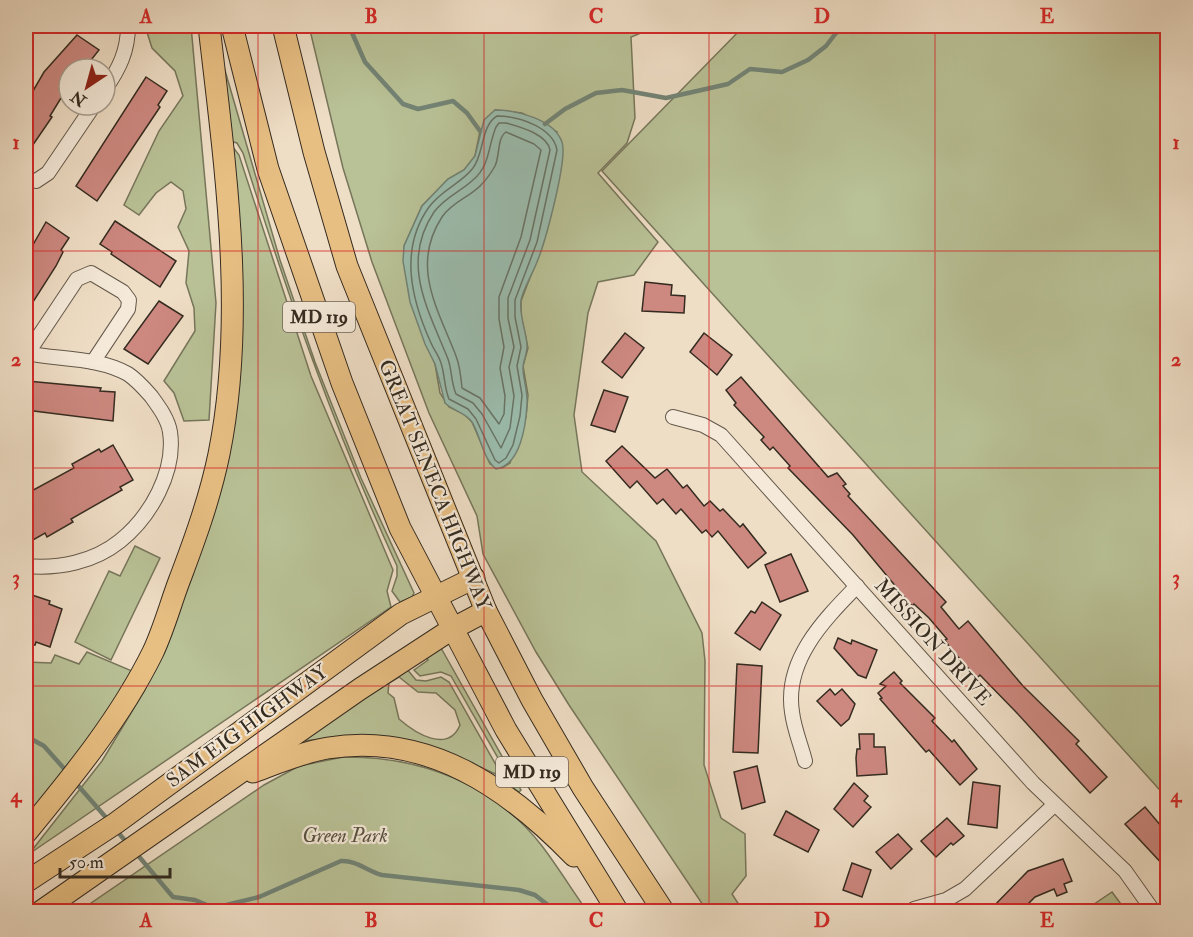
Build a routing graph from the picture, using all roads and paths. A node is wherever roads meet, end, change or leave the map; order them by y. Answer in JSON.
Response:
{"nodes":[{"id":1,"x":128,"y":26,"type":"edge"},
{"id":2,"x":209,"y":26,"type":"edge"},
{"id":3,"x":232,"y":26,"type":"edge"},
{"id":4,"x":284,"y":26,"type":"edge"},
{"id":5,"x":117,"y":69,"type":"edge"},
{"id":6,"x":86,"y":117,"type":"edge"},
{"id":7,"x":26,"y":179,"type":"edge"},
{"id":8,"x":26,"y":353,"type":"edge"},
{"id":9,"x":93,"y":363,"type":"junction"},
{"id":10,"x":673,"y":417,"type":"dead end"},
{"id":11,"x":26,"y":566,"type":"edge"},
{"id":12,"x":474,"y":578,"type":"junction"},
{"id":13,"x":857,"y":586,"type":"junction"},
{"id":14,"x":435,"y":597,"type":"junction"},
{"id":15,"x":486,"y":611,"type":"junction"},
{"id":16,"x":452,"y":629,"type":"junction"},
{"id":17,"x":805,"y":761,"type":"dead end"},
{"id":18,"x":227,"y":781,"type":"junction"},
{"id":19,"x":1054,"y":805,"type":"junction"},
{"id":20,"x":26,"y":833,"type":"edge"},
{"id":21,"x":26,"y":882,"type":"edge"},
{"id":22,"x":600,"y":884,"type":"junction"},
{"id":23,"x":914,"y":909,"type":"dead end"},
{"id":24,"x":40,"y":912,"type":"edge"},
{"id":25,"x":618,"y":912,"type":"edge"},
{"id":26,"x":664,"y":912,"type":"edge"},
{"id":27,"x":1154,"y":912,"type":"edge"}],
"edges":[{"from":1,"to":5,"type":"street"},
{"from":2,"to":20,"type":"main road"},
{"from":3,"to":14,"type":"main road","name":"GREAT SENECA HIGHWAY","number":"MD 119"},
{"from":4,"to":12,"type":"main road","name":"GREAT SENECA HIGHWAY","number":"MD 119"},
{"from":6,"to":7,"type":"street"},
{"from":8,"to":9,"type":"street"},
{"from":8,"to":9,"type":"street"},
{"from":9,"to":11,"type":"street"},
{"from":10,"to":13,"type":"street","name":"MISSION DRIVE"},
{"from":12,"to":14,"type":"main road","name":"SAM EIG HIGHWAY"},
{"from":12,"to":15,"type":"main road","name":"GREAT SENECA HIGHWAY","number":"MD 119"},
{"from":13,"to":17,"type":"street"},
{"from":13,"to":19,"type":"street","name":"MISSION DRIVE"},
{"from":14,"to":16,"type":"main road","name":"GREAT SENECA HIGHWAY","number":"MD 119"},
{"from":14,"to":21,"type":"main road","name":"SAM EIG HIGHWAY"},
{"from":15,"to":16,"type":"main road","name":"SAM EIG HIGHWAY"},
{"from":15,"to":26,"type":"main road","name":"GREAT SENECA HIGHWAY","number":"MD 119"},
{"from":16,"to":18,"type":"main road","name":"SAM EIG HIGHWAY"},
{"from":16,"to":22,"type":"main road","name":"GREAT SENECA HIGHWAY","number":"MD 119"},
{"from":18,"to":22,"type":"main road"},
{"from":18,"to":24,"type":"main road","name":"SAM EIG HIGHWAY"},
{"from":19,"to":23,"type":"street"},
{"from":19,"to":27,"type":"street","name":"MISSION DRIVE"},
{"from":22,"to":25,"type":"main road","name":"GREAT SENECA HIGHWAY","number":"MD 119"}]}
